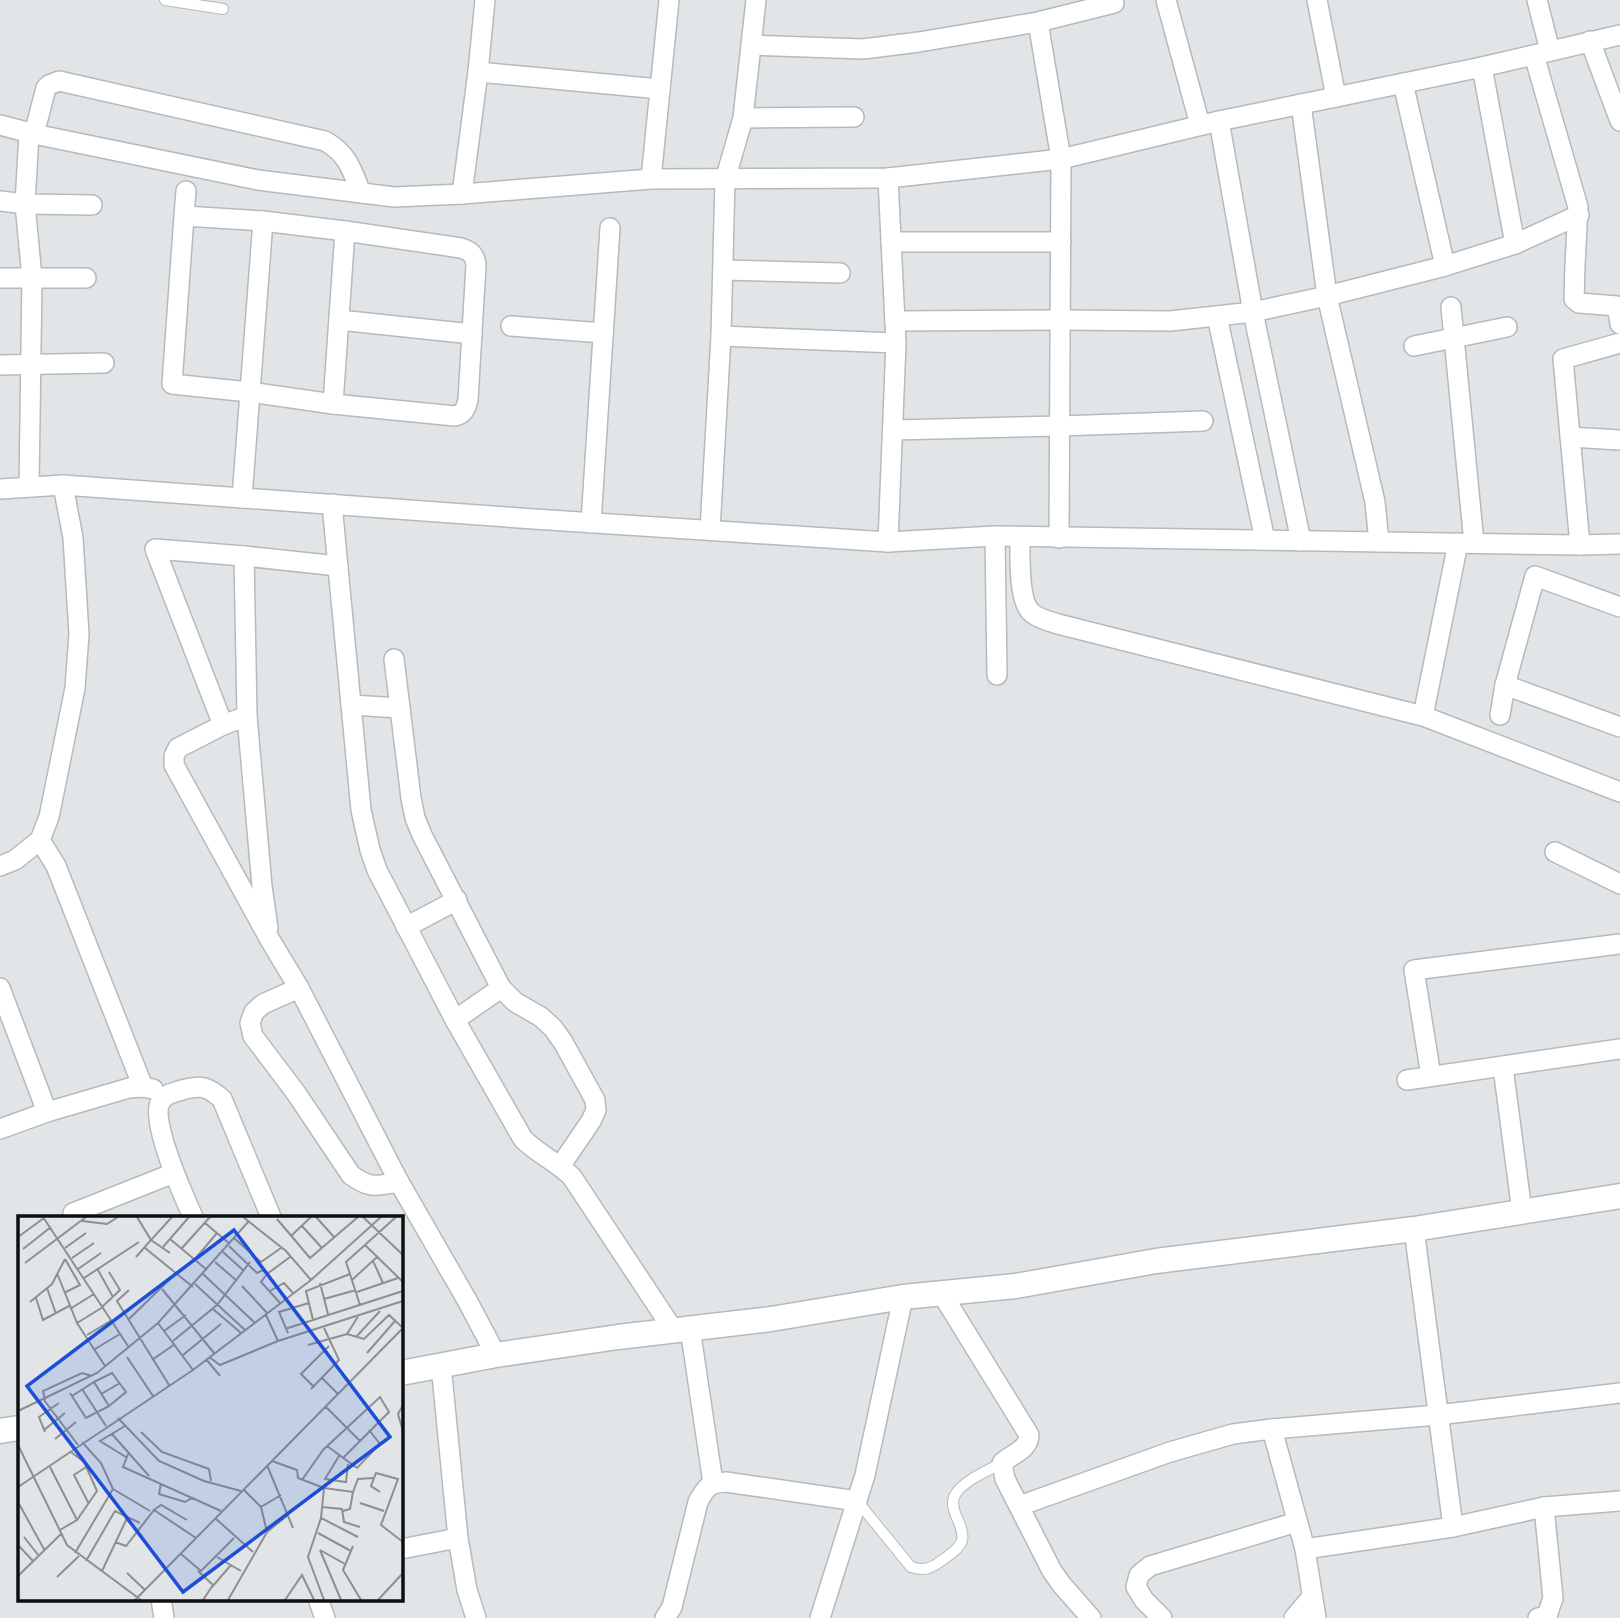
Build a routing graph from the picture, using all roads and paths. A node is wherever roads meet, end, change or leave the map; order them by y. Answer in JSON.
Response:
{"nodes":[{"id":1,"x":165,"y":0,"type":"edge"},
{"id":2,"x":485,"y":0,"type":"edge"},
{"id":3,"x":669,"y":0,"type":"edge"},
{"id":4,"x":755,"y":0,"type":"edge"},
{"id":5,"x":1166,"y":0,"type":"edge"},
{"id":6,"x":1317,"y":0,"type":"edge"},
{"id":7,"x":1536,"y":0,"type":"edge"},
{"id":8,"x":200,"y":3,"type":"edge"},
{"id":9,"x":1114,"y":3,"type":"dead end"},
{"id":10,"x":223,"y":9,"type":"dead end"},
{"id":11,"x":1038,"y":22,"type":"junction"},
{"id":12,"x":1620,"y":35,"type":"edge"},
{"id":13,"x":1590,"y":41,"type":"junction"},
{"id":14,"x":751,"y":46,"type":"junction"},
{"id":15,"x":1542,"y":53,"type":"junction"},
{"id":16,"x":1482,"y":67,"type":"junction"},
{"id":17,"x":478,"y":72,"type":"junction"},
{"id":18,"x":1404,"y":83,"type":"junction"},
{"id":19,"x":660,"y":89,"type":"junction"},
{"id":20,"x":1336,"y":97,"type":"junction"},
{"id":21,"x":1301,"y":104,"type":"junction"},
{"id":22,"x":854,"y":117,"type":"dead end"},
{"id":23,"x":743,"y":118,"type":"junction"},
{"id":24,"x":1620,"y":121,"type":"edge"},
{"id":25,"x":1210,"y":123,"type":"junction"},
{"id":26,"x":0,"y":125,"type":"edge"},
{"id":27,"x":31,"y":133,"type":"junction"},
{"id":28,"x":1061,"y":159,"type":"junction"},
{"id":29,"x":888,"y":178,"type":"junction"},
{"id":30,"x":650,"y":179,"type":"junction"},
{"id":31,"x":725,"y":180,"type":"junction"},
{"id":32,"x":186,"y":191,"type":"dead end"},
{"id":33,"x":361,"y":193,"type":"junction"},
{"id":34,"x":462,"y":194,"type":"junction"},
{"id":35,"x":0,"y":201,"type":"edge"},
{"id":36,"x":25,"y":204,"type":"junction"},
{"id":37,"x":92,"y":205,"type":"dead end"},
{"id":38,"x":1579,"y":215,"type":"junction"},
{"id":39,"x":184,"y":216,"type":"junction"},
{"id":40,"x":263,"y":221,"type":"junction"},
{"id":41,"x":610,"y":228,"type":"dead end"},
{"id":42,"x":345,"y":232,"type":"junction"},
{"id":43,"x":891,"y":242,"type":"junction"},
{"id":44,"x":1061,"y":242,"type":"junction"},
{"id":45,"x":1515,"y":244,"type":"junction"},
{"id":46,"x":1445,"y":265,"type":"junction"},
{"id":47,"x":723,"y":270,"type":"junction"},
{"id":48,"x":839,"y":273,"type":"dead end"},
{"id":49,"x":0,"y":278,"type":"edge"},
{"id":50,"x":32,"y":278,"type":"junction"},
{"id":51,"x":86,"y":278,"type":"dead end"},
{"id":52,"x":1327,"y":296,"type":"junction"},
{"id":53,"x":1451,"y":307,"type":"dead end"},
{"id":54,"x":1253,"y":312,"type":"junction"},
{"id":55,"x":1217,"y":316,"type":"junction"},
{"id":56,"x":339,"y":320,"type":"junction"},
{"id":57,"x":1060,"y":320,"type":"junction"},
{"id":58,"x":895,"y":321,"type":"junction"},
{"id":59,"x":1620,"y":324,"type":"edge"},
{"id":60,"x":511,"y":326,"type":"dead end"},
{"id":61,"x":1507,"y":327,"type":"dead end"},
{"id":62,"x":603,"y":332,"type":"junction"},
{"id":63,"x":472,"y":334,"type":"junction"},
{"id":64,"x":721,"y":336,"type":"junction"},
{"id":65,"x":1454,"y":338,"type":"junction"},
{"id":66,"x":896,"y":343,"type":"junction"},
{"id":67,"x":1620,"y":343,"type":"edge"},
{"id":68,"x":1414,"y":346,"type":"dead end"},
{"id":69,"x":104,"y":363,"type":"dead end"},
{"id":70,"x":32,"y":364,"type":"junction"},
{"id":71,"x":0,"y":365,"type":"edge"},
{"id":72,"x":249,"y":392,"type":"junction"},
{"id":73,"x":333,"y":404,"type":"junction"},
{"id":74,"x":1203,"y":421,"type":"dead end"},
{"id":75,"x":1060,"y":426,"type":"junction"},
{"id":76,"x":893,"y":430,"type":"junction"},
{"id":77,"x":1570,"y":437,"type":"junction"},
{"id":78,"x":1620,"y":440,"type":"edge"},
{"id":79,"x":63,"y":485,"type":"junction"},
{"id":80,"x":29,"y":487,"type":"junction"},
{"id":81,"x":0,"y":489,"type":"edge"},
{"id":82,"x":242,"y":498,"type":"junction"},
{"id":83,"x":332,"y":504,"type":"junction"},
{"id":84,"x":590,"y":523,"type":"junction"},
{"id":85,"x":710,"y":530,"type":"junction"},
{"id":86,"x":995,"y":536,"type":"junction"},
{"id":87,"x":1020,"y":538,"type":"junction"},
{"id":88,"x":1059,"y":538,"type":"junction"},
{"id":89,"x":1265,"y":540,"type":"junction"},
{"id":90,"x":1301,"y":541,"type":"junction"},
{"id":91,"x":888,"y":542,"type":"junction"},
{"id":92,"x":1379,"y":542,"type":"junction"},
{"id":93,"x":1466,"y":543,"type":"junction"},
{"id":94,"x":1620,"y":544,"type":"edge"},
{"id":95,"x":1580,"y":545,"type":"junction"},
{"id":96,"x":244,"y":556,"type":"junction"},
{"id":97,"x":338,"y":566,"type":"junction"},
{"id":98,"x":1620,"y":607,"type":"edge"},
{"id":99,"x":394,"y":659,"type":"dead end"},
{"id":100,"x":998,"y":676,"type":"dead end"},
{"id":101,"x":1505,"y":685,"type":"junction"},
{"id":102,"x":351,"y":705,"type":"junction"},
{"id":103,"x":400,"y":708,"type":"junction"},
{"id":104,"x":1500,"y":715,"type":"dead end"},
{"id":105,"x":247,"y":716,"type":"junction"},
{"id":106,"x":1423,"y":716,"type":"junction"},
{"id":107,"x":223,"y":725,"type":"junction"},
{"id":108,"x":1620,"y":727,"type":"edge"},
{"id":109,"x":1620,"y":792,"type":"edge"},
{"id":110,"x":40,"y":840,"type":"junction"},
{"id":111,"x":1555,"y":852,"type":"dead end"},
{"id":112,"x":0,"y":866,"type":"edge"},
{"id":113,"x":1620,"y":884,"type":"edge"},
{"id":114,"x":457,"y":900,"type":"junction"},
{"id":115,"x":406,"y":927,"type":"junction"},
{"id":116,"x":270,"y":940,"type":"junction"},
{"id":117,"x":1620,"y":944,"type":"edge"},
{"id":118,"x":0,"y":988,"type":"edge"},
{"id":119,"x":299,"y":988,"type":"junction"},
{"id":120,"x":501,"y":988,"type":"junction"},
{"id":121,"x":455,"y":1020,"type":"junction"},
{"id":122,"x":8,"y":1032,"type":"edge"},
{"id":123,"x":1620,"y":1049,"type":"edge"},
{"id":124,"x":1503,"y":1067,"type":"junction"},
{"id":125,"x":1431,"y":1076,"type":"junction"},
{"id":126,"x":1407,"y":1080,"type":"dead end"},
{"id":127,"x":142,"y":1087,"type":"junction"},
{"id":128,"x":167,"y":1094,"type":"junction"},
{"id":129,"x":47,"y":1112,"type":"junction"},
{"id":130,"x":0,"y":1129,"type":"edge"},
{"id":131,"x":561,"y":1165,"type":"junction"},
{"id":132,"x":174,"y":1173,"type":"junction"},
{"id":133,"x":399,"y":1182,"type":"junction"},
{"id":134,"x":1620,"y":1196,"type":"edge"},
{"id":135,"x":1522,"y":1212,"type":"junction"},
{"id":136,"x":74,"y":1213,"type":"dead end"},
{"id":137,"x":193,"y":1216,"type":"edge"},
{"id":138,"x":271,"y":1216,"type":"edge"},
{"id":139,"x":1414,"y":1229,"type":"junction"},
{"id":140,"x":943,"y":1294,"type":"junction"},
{"id":141,"x":903,"y":1297,"type":"junction"},
{"id":142,"x":682,"y":1330,"type":"junction"},
{"id":143,"x":496,"y":1355,"type":"junction"},
{"id":144,"x":441,"y":1365,"type":"junction"},
{"id":145,"x":402,"y":1373,"type":"edge"},
{"id":146,"x":1620,"y":1393,"type":"edge"},
{"id":147,"x":1438,"y":1415,"type":"junction"},
{"id":148,"x":18,"y":1428,"type":"edge"},
{"id":149,"x":1272,"y":1429,"type":"junction"},
{"id":150,"x":0,"y":1431,"type":"edge"},
{"id":151,"x":1002,"y":1463,"type":"junction"},
{"id":152,"x":713,"y":1483,"type":"junction"},
{"id":153,"x":1620,"y":1500,"type":"edge"},
{"id":154,"x":857,"y":1501,"type":"junction"},
{"id":155,"x":1019,"y":1506,"type":"junction"},
{"id":156,"x":1544,"y":1507,"type":"junction"},
{"id":157,"x":1297,"y":1522,"type":"junction"},
{"id":158,"x":1453,"y":1527,"type":"junction"},
{"id":159,"x":457,"y":1538,"type":"junction"},
{"id":160,"x":402,"y":1549,"type":"edge"},
{"id":161,"x":1305,"y":1549,"type":"junction"},
{"id":162,"x":1312,"y":1597,"type":"junction"},
{"id":163,"x":161,"y":1600,"type":"edge"},
{"id":164,"x":318,"y":1600,"type":"edge"},
{"id":165,"x":164,"y":1618,"type":"edge"},
{"id":166,"x":326,"y":1618,"type":"edge"},
{"id":167,"x":476,"y":1618,"type":"edge"},
{"id":168,"x":665,"y":1618,"type":"edge"},
{"id":169,"x":820,"y":1618,"type":"edge"},
{"id":170,"x":1091,"y":1618,"type":"edge"},
{"id":171,"x":1162,"y":1618,"type":"edge"},
{"id":172,"x":1294,"y":1618,"type":"edge"},
{"id":173,"x":1316,"y":1618,"type":"edge"},
{"id":174,"x":1538,"y":1618,"type":"edge"}],
"edges":[{"from":1,"to":8,"type":"lane"},
{"from":2,"to":17,"type":"street"},
{"from":3,"to":19,"type":"street"},
{"from":4,"to":14,"type":"street"},
{"from":5,"to":25,"type":"street"},
{"from":6,"to":20,"type":"street"},
{"from":7,"to":15,"type":"street"},
{"from":8,"to":10,"type":"lane"},
{"from":9,"to":11,"type":"street"},
{"from":11,"to":14,"type":"street"},
{"from":11,"to":28,"type":"street"},
{"from":12,"to":13,"type":"street"},
{"from":13,"to":15,"type":"street"},
{"from":13,"to":24,"type":"street"},
{"from":14,"to":23,"type":"street"},
{"from":15,"to":16,"type":"street"},
{"from":15,"to":38,"type":"street"},
{"from":16,"to":18,"type":"street"},
{"from":16,"to":45,"type":"street"},
{"from":17,"to":19,"type":"street"},
{"from":17,"to":34,"type":"street"},
{"from":18,"to":20,"type":"street"},
{"from":18,"to":46,"type":"street"},
{"from":19,"to":30,"type":"street"},
{"from":20,"to":21,"type":"street"},
{"from":21,"to":25,"type":"street"},
{"from":21,"to":52,"type":"street"},
{"from":22,"to":23,"type":"street"},
{"from":23,"to":31,"type":"street"},
{"from":25,"to":28,"type":"street"},
{"from":25,"to":54,"type":"street"},
{"from":26,"to":27,"type":"street"},
{"from":27,"to":33,"type":"street"},
{"from":27,"to":33,"type":"street"},
{"from":27,"to":36,"type":"street"},
{"from":28,"to":29,"type":"street"},
{"from":28,"to":44,"type":"street"},
{"from":29,"to":31,"type":"street"},
{"from":29,"to":43,"type":"street"},
{"from":30,"to":31,"type":"street"},
{"from":30,"to":34,"type":"street"},
{"from":31,"to":47,"type":"street"},
{"from":32,"to":39,"type":"street"},
{"from":33,"to":34,"type":"street"},
{"from":35,"to":36,"type":"street"},
{"from":36,"to":37,"type":"street"},
{"from":36,"to":50,"type":"street"},
{"from":38,"to":45,"type":"street"},
{"from":38,"to":59,"type":"street"},
{"from":39,"to":40,"type":"street"},
{"from":39,"to":72,"type":"street"},
{"from":40,"to":42,"type":"street"},
{"from":40,"to":72,"type":"street"},
{"from":41,"to":62,"type":"street"},
{"from":42,"to":56,"type":"street"},
{"from":42,"to":63,"type":"street"},
{"from":43,"to":44,"type":"street"},
{"from":43,"to":58,"type":"street"},
{"from":44,"to":57,"type":"street"},
{"from":45,"to":46,"type":"street"},
{"from":46,"to":52,"type":"street"},
{"from":47,"to":48,"type":"street"},
{"from":47,"to":64,"type":"street"},
{"from":49,"to":50,"type":"street"},
{"from":50,"to":51,"type":"street"},
{"from":50,"to":70,"type":"street"},
{"from":52,"to":54,"type":"street"},
{"from":52,"to":92,"type":"street"},
{"from":53,"to":65,"type":"street"},
{"from":54,"to":55,"type":"street"},
{"from":54,"to":90,"type":"street"},
{"from":55,"to":57,"type":"street"},
{"from":55,"to":89,"type":"street"},
{"from":56,"to":63,"type":"street"},
{"from":56,"to":73,"type":"street"},
{"from":57,"to":58,"type":"street"},
{"from":57,"to":75,"type":"street"},
{"from":58,"to":66,"type":"street"},
{"from":60,"to":62,"type":"street"},
{"from":61,"to":65,"type":"street"},
{"from":62,"to":84,"type":"street"},
{"from":63,"to":73,"type":"street"},
{"from":64,"to":66,"type":"street"},
{"from":64,"to":85,"type":"street"},
{"from":65,"to":68,"type":"street"},
{"from":65,"to":93,"type":"street"},
{"from":66,"to":76,"type":"street"},
{"from":67,"to":77,"type":"street"},
{"from":69,"to":70,"type":"street"},
{"from":70,"to":71,"type":"street"},
{"from":70,"to":80,"type":"street"},
{"from":72,"to":73,"type":"street"},
{"from":72,"to":82,"type":"street"},
{"from":74,"to":75,"type":"street"},
{"from":75,"to":76,"type":"street"},
{"from":75,"to":88,"type":"street"},
{"from":76,"to":91,"type":"street"},
{"from":77,"to":78,"type":"street"},
{"from":77,"to":95,"type":"street"},
{"from":79,"to":80,"type":"street"},
{"from":79,"to":82,"type":"street"},
{"from":79,"to":110,"type":"street"},
{"from":80,"to":81,"type":"street"},
{"from":82,"to":83,"type":"street"},
{"from":83,"to":84,"type":"street"},
{"from":83,"to":97,"type":"street"},
{"from":84,"to":85,"type":"street"},
{"from":85,"to":91,"type":"street"},
{"from":86,"to":87,"type":"street"},
{"from":86,"to":91,"type":"street"},
{"from":86,"to":100,"type":"street"},
{"from":87,"to":88,"type":"street"},
{"from":87,"to":106,"type":"street"},
{"from":88,"to":89,"type":"street"},
{"from":89,"to":90,"type":"street"},
{"from":90,"to":92,"type":"street"},
{"from":92,"to":93,"type":"street"},
{"from":93,"to":95,"type":"street"},
{"from":93,"to":106,"type":"street"},
{"from":94,"to":95,"type":"street"},
{"from":96,"to":97,"type":"street"},
{"from":96,"to":105,"type":"street"},
{"from":96,"to":107,"type":"street"},
{"from":97,"to":102,"type":"street"},
{"from":98,"to":101,"type":"street"},
{"from":99,"to":103,"type":"street"},
{"from":101,"to":104,"type":"street"},
{"from":101,"to":108,"type":"street"},
{"from":102,"to":103,"type":"street"},
{"from":102,"to":115,"type":"street"},
{"from":103,"to":114,"type":"street"},
{"from":105,"to":107,"type":"street"},
{"from":105,"to":116,"type":"street"},
{"from":106,"to":109,"type":"street"},
{"from":107,"to":116,"type":"street"},
{"from":110,"to":112,"type":"street"},
{"from":110,"to":127,"type":"street"},
{"from":111,"to":113,"type":"street"},
{"from":114,"to":115,"type":"street"},
{"from":114,"to":120,"type":"street"},
{"from":115,"to":121,"type":"street"},
{"from":116,"to":119,"type":"street"},
{"from":117,"to":125,"type":"street"},
{"from":118,"to":122,"type":"street"},
{"from":119,"to":133,"type":"street"},
{"from":119,"to":133,"type":"street"},
{"from":120,"to":121,"type":"street"},
{"from":120,"to":131,"type":"street"},
{"from":121,"to":131,"type":"street"},
{"from":122,"to":129,"type":"street"},
{"from":123,"to":124,"type":"street"},
{"from":124,"to":125,"type":"street"},
{"from":124,"to":135,"type":"street"},
{"from":125,"to":126,"type":"street"},
{"from":127,"to":128,"type":"street"},
{"from":127,"to":129,"type":"street"},
{"from":128,"to":132,"type":"street"},
{"from":128,"to":138,"type":"street"},
{"from":129,"to":130,"type":"street"},
{"from":131,"to":142,"type":"street"},
{"from":132,"to":136,"type":"street"},
{"from":132,"to":137,"type":"street"},
{"from":133,"to":143,"type":"street"},
{"from":134,"to":135,"type":"street"},
{"from":135,"to":139,"type":"street"},
{"from":139,"to":140,"type":"street"},
{"from":139,"to":147,"type":"street"},
{"from":140,"to":141,"type":"street"},
{"from":140,"to":151,"type":"street"},
{"from":141,"to":142,"type":"street"},
{"from":141,"to":154,"type":"street"},
{"from":142,"to":143,"type":"street"},
{"from":142,"to":152,"type":"street"},
{"from":143,"to":144,"type":"street"},
{"from":144,"to":145,"type":"street"},
{"from":144,"to":159,"type":"street"},
{"from":146,"to":147,"type":"street"},
{"from":147,"to":149,"type":"street"},
{"from":147,"to":158,"type":"street"},
{"from":148,"to":150,"type":"street"},
{"from":149,"to":155,"type":"street"},
{"from":149,"to":157,"type":"street"},
{"from":151,"to":154,"type":"lane"},
{"from":151,"to":155,"type":"street"},
{"from":152,"to":154,"type":"street"},
{"from":152,"to":168,"type":"street"},
{"from":153,"to":156,"type":"street"},
{"from":154,"to":169,"type":"street"},
{"from":155,"to":170,"type":"street"},
{"from":156,"to":158,"type":"street"},
{"from":156,"to":174,"type":"street"},
{"from":157,"to":161,"type":"street"},
{"from":157,"to":171,"type":"street"},
{"from":158,"to":161,"type":"street"},
{"from":159,"to":160,"type":"street"},
{"from":159,"to":167,"type":"street"},
{"from":161,"to":162,"type":"street"},
{"from":162,"to":172,"type":"street"},
{"from":162,"to":173,"type":"street"},
{"from":163,"to":165,"type":"street"},
{"from":164,"to":166,"type":"street"}]}
